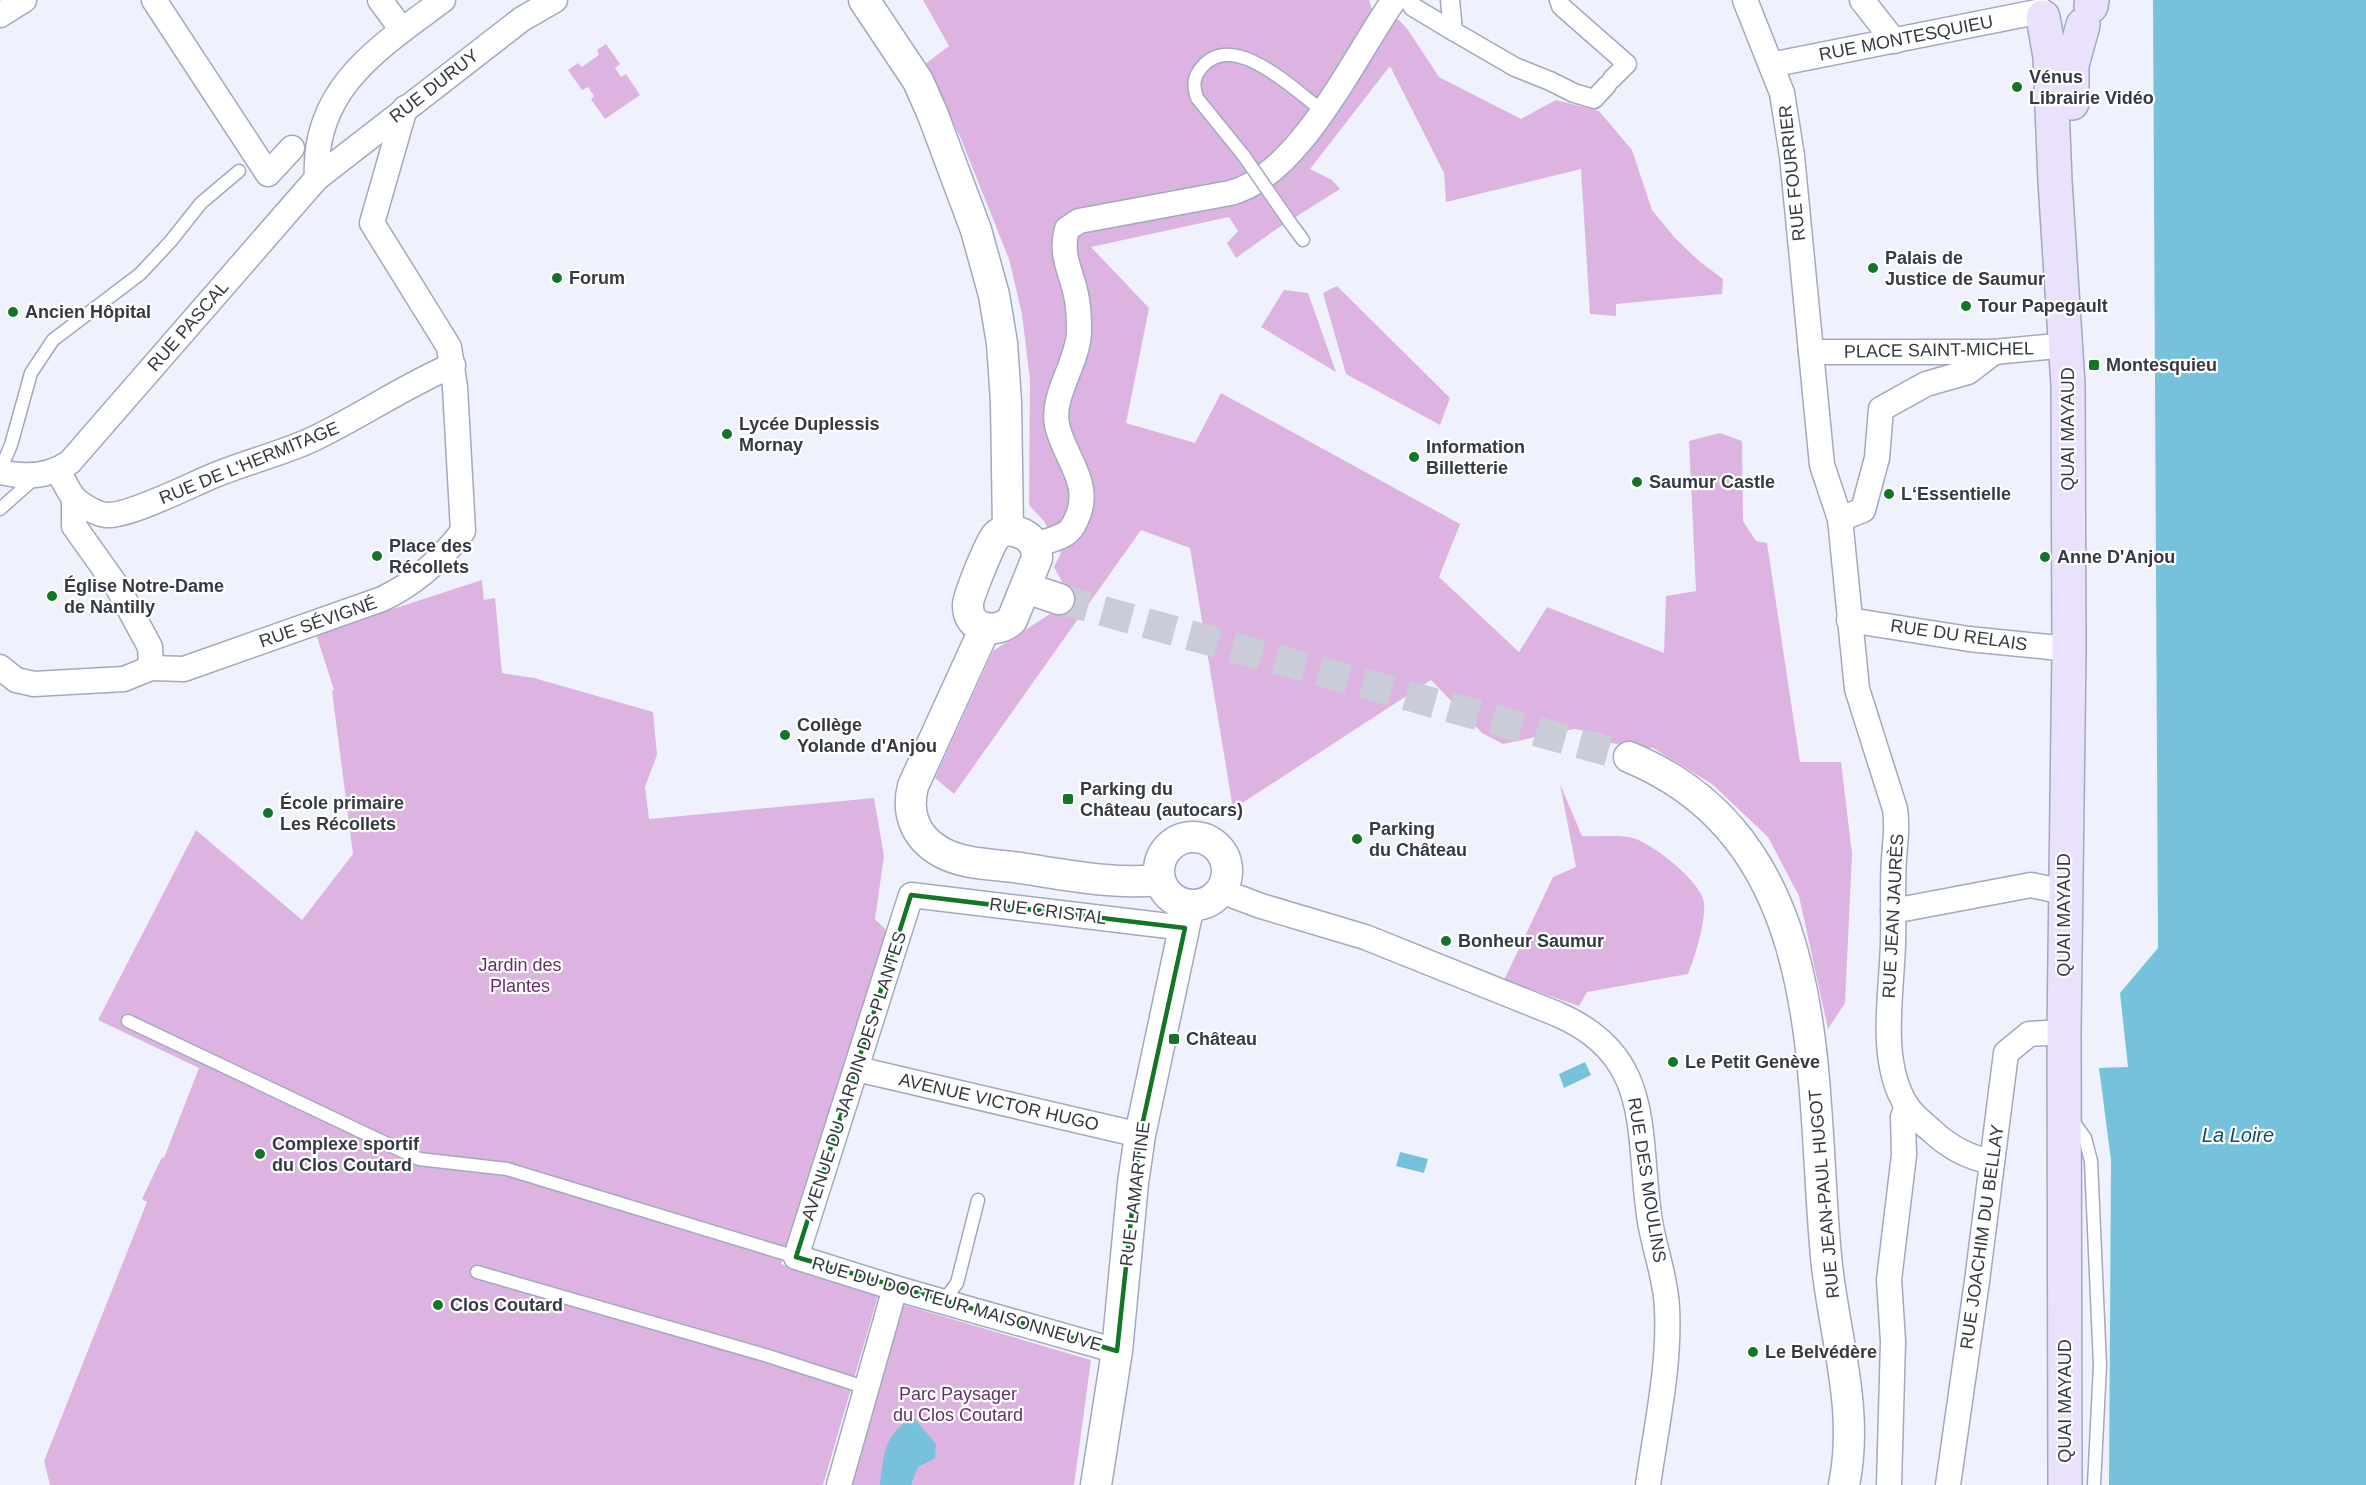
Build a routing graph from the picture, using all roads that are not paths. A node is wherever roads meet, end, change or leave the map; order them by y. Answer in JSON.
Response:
{"nodes":[{"id":1,"x":24,"y":0,"type":"edge"},
{"id":2,"x":154,"y":0,"type":"edge"},
{"id":3,"x":380,"y":0,"type":"edge"},
{"id":4,"x":443,"y":0,"type":"edge"},
{"id":5,"x":555,"y":0,"type":"edge"},
{"id":6,"x":864,"y":0,"type":"edge"},
{"id":7,"x":1394,"y":0,"type":"edge"},
{"id":8,"x":1409,"y":0,"type":"edge"},
{"id":9,"x":1450,"y":0,"type":"edge"},
{"id":10,"x":1559,"y":0,"type":"edge"},
{"id":11,"x":1745,"y":0,"type":"edge"},
{"id":12,"x":1862,"y":0,"type":"edge"},
{"id":13,"x":2089,"y":8,"type":"edge"},
{"id":14,"x":2042,"y":9,"type":"edge"},
{"id":15,"x":0,"y":15,"type":"edge"},
{"id":16,"x":402,"y":30,"type":"junction"},
{"id":17,"x":1453,"y":31,"type":"junction"},
{"id":18,"x":1894,"y":41,"type":"junction"},
{"id":19,"x":1771,"y":65,"type":"junction"},
{"id":20,"x":405,"y":108,"type":"junction"},
{"id":21,"x":1323,"y":111,"type":"junction"},
{"id":22,"x":292,"y":148,"type":"dead end"},
{"id":23,"x":239,"y":171,"type":"dead end"},
{"id":24,"x":317,"y":178,"type":"junction"},
{"id":25,"x":1303,"y":240,"type":"dead end"},
{"id":26,"x":2067,"y":345,"type":"junction"},
{"id":27,"x":1811,"y":352,"type":"junction"},
{"id":28,"x":1994,"y":352,"type":"junction"},
{"id":29,"x":453,"y":365,"type":"junction"},
{"id":30,"x":0,"y":471,"type":"edge"},
{"id":31,"x":48,"y":473,"type":"junction"},
{"id":32,"x":74,"y":498,"type":"junction"},
{"id":33,"x":0,"y":509,"type":"edge"},
{"id":34,"x":1840,"y":519,"type":"junction"},
{"id":35,"x":1008,"y":530,"type":"junction"},
{"id":36,"x":1035,"y":545,"type":"junction"},
{"id":37,"x":1026,"y":588,"type":"junction"},
{"id":38,"x":1059,"y":599,"type":"tunnel mouth"},
{"id":39,"x":1849,"y":620,"type":"junction"},
{"id":40,"x":985,"y":628,"type":"junction"},
{"id":41,"x":2069,"y":649,"type":"junction"},
{"id":42,"x":0,"y":667,"type":"edge"},
{"id":43,"x":151,"y":668,"type":"junction"},
{"id":44,"x":1629,"y":757,"type":"tunnel mouth"},
{"id":45,"x":1160,"y":880,"type":"junction"},
{"id":46,"x":1221,"y":891,"type":"junction"},
{"id":47,"x":2064,"y":892,"type":"junction"},
{"id":48,"x":912,"y":896,"type":"joint"},
{"id":49,"x":1893,"y":911,"type":"junction"},
{"id":50,"x":1187,"y":916,"type":"junction"},
{"id":51,"x":128,"y":1021,"type":"dead end"},
{"id":52,"x":2064,"y":1032,"type":"junction"},
{"id":53,"x":857,"y":1069,"type":"junction"},
{"id":54,"x":1907,"y":1106,"type":"junction"},
{"id":55,"x":2065,"y":1115,"type":"junction"},
{"id":56,"x":1140,"y":1135,"type":"junction"},
{"id":57,"x":1992,"y":1162,"type":"junction"},
{"id":58,"x":978,"y":1200,"type":"dead end"},
{"id":59,"x":796,"y":1257,"type":"junction"},
{"id":60,"x":477,"y":1272,"type":"dead end"},
{"id":61,"x":895,"y":1288,"type":"junction"},
{"id":62,"x":943,"y":1302,"type":"junction"},
{"id":63,"x":1117,"y":1351,"type":"junction"},
{"id":64,"x":867,"y":1388,"type":"junction"},
{"id":65,"x":839,"y":1485,"type":"edge"},
{"id":66,"x":1096,"y":1485,"type":"edge"},
{"id":67,"x":1648,"y":1485,"type":"edge"},
{"id":68,"x":1844,"y":1485,"type":"edge"},
{"id":69,"x":1889,"y":1485,"type":"edge"},
{"id":70,"x":1948,"y":1485,"type":"edge"},
{"id":71,"x":2065,"y":1485,"type":"edge"},
{"id":72,"x":2094,"y":1485,"type":"edge"}],
"edges":[{"from":1,"to":15,"type":"street"},
{"from":2,"to":22,"type":"street"},
{"from":3,"to":16,"type":"street"},
{"from":4,"to":16,"type":"street"},
{"from":5,"to":20,"type":"street","name":"RUE DURUY"},
{"from":6,"to":35,"type":"street"},
{"from":7,"to":21,"type":"street"},
{"from":8,"to":17,"type":"street"},
{"from":9,"to":17,"type":"street"},
{"from":10,"to":17,"type":"street"},
{"from":11,"to":19,"type":"street","name":"RUE FOURRIER"},
{"from":12,"to":18,"type":"street"},
{"from":13,"to":14,"type":"main road"},
{"from":13,"to":26,"type":"main road","name":"QUAI MAYAUD"},
{"from":14,"to":18,"type":"street","name":"RUE MONTESQUIEU"},
{"from":14,"to":26,"type":"main road","name":"QUAI MAYAUD"},
{"from":16,"to":24,"type":"street"},
{"from":18,"to":19,"type":"street","name":"RUE MONTESQUIEU"},
{"from":19,"to":27,"type":"street","name":"RUE FOURRIER"},
{"from":20,"to":24,"type":"street","name":"RUE DURUY"},
{"from":20,"to":29,"type":"street"},
{"from":21,"to":25,"type":"lane","bridge":true},
{"from":21,"to":36,"type":"street"},
{"from":23,"to":30,"type":"lane"},
{"from":24,"to":31,"type":"street","name":"RUE PASCAL"},
{"from":26,"to":28,"type":"street","name":"PLACE SAINT-MICHEL"},
{"from":26,"to":41,"type":"main road","name":"QUAI MAYAUD"},
{"from":27,"to":28,"type":"street","name":"PLACE SAINT-MICHEL"},
{"from":27,"to":34,"type":"street","name":"RUE JEAN JAURÈS"},
{"from":28,"to":34,"type":"street"},
{"from":29,"to":32,"type":"street","name":"RUE DE L'HERMITAGE"},
{"from":29,"to":43,"type":"street","name":"RUE SÉVIGNÉ"},
{"from":30,"to":31,"type":"street"},
{"from":31,"to":32,"type":"street"},
{"from":31,"to":33,"type":"lane"},
{"from":32,"to":43,"type":"street"},
{"from":34,"to":39,"type":"street","name":"RUE JEAN JAURÈS"},
{"from":35,"to":36,"type":"street"},
{"from":35,"to":40,"type":"street"},
{"from":36,"to":37,"type":"street"},
{"from":37,"to":38,"type":"street"},
{"from":37,"to":40,"type":"street"},
{"from":39,"to":41,"type":"street","name":"RUE DU RELAIS"},
{"from":39,"to":49,"type":"street","name":"RUE JEAN JAURÈS"},
{"from":40,"to":45,"type":"street"},
{"from":41,"to":47,"type":"main road","name":"QUAI MAYAUD"},
{"from":42,"to":43,"type":"street","name":"RUE SÉVIGNÉ"},
{"from":44,"to":68,"type":"street","name":"RUE JEAN-PAUL HUGOT"},
{"from":45,"to":46,"type":"street"},
{"from":45,"to":50,"type":"street"},
{"from":46,"to":50,"type":"street"},
{"from":46,"to":67,"type":"street","name":"RUE DES MOULINS"},
{"from":47,"to":49,"type":"street"},
{"from":47,"to":52,"type":"main road","name":"QUAI MAYAUD"},
{"from":48,"to":50,"type":"street","name":"RUE CRISTAL"},
{"from":48,"to":53,"type":"street","name":"AVENUE DU JARDIN DES PLANTES"},
{"from":49,"to":54,"type":"street","name":"RUE JEAN JAURÈS"},
{"from":50,"to":56,"type":"street","name":"RUE LAMARTINE"},
{"from":51,"to":59,"type":"lane"},
{"from":52,"to":55,"type":"main road","name":"QUAI MAYAUD"},
{"from":52,"to":57,"type":"street","name":"RUE JOACHIM DU BELLAY"},
{"from":53,"to":56,"type":"street","name":"AVENUE VICTOR HUGO"},
{"from":53,"to":59,"type":"street","name":"AVENUE DU JARDIN DES PLANTES"},
{"from":54,"to":57,"type":"street"},
{"from":54,"to":69,"type":"street"},
{"from":55,"to":71,"type":"main road","name":"QUAI MAYAUD"},
{"from":55,"to":72,"type":"lane"},
{"from":56,"to":63,"type":"street","name":"RUE LAMARTINE"},
{"from":57,"to":70,"type":"street","name":"RUE JOACHIM DU BELLAY"},
{"from":58,"to":62,"type":"lane"},
{"from":59,"to":61,"type":"street","name":"RUE DU DOCTEUR MAISONNEUVE"},
{"from":60,"to":64,"type":"lane"},
{"from":61,"to":62,"type":"street","name":"RUE DU DOCTEUR MAISONNEUVE"},
{"from":61,"to":64,"type":"street"},
{"from":62,"to":63,"type":"street","name":"RUE DU DOCTEUR MAISONNEUVE"},
{"from":63,"to":66,"type":"street","name":"RUE LAMARTINE"},
{"from":64,"to":65,"type":"street"}]}
